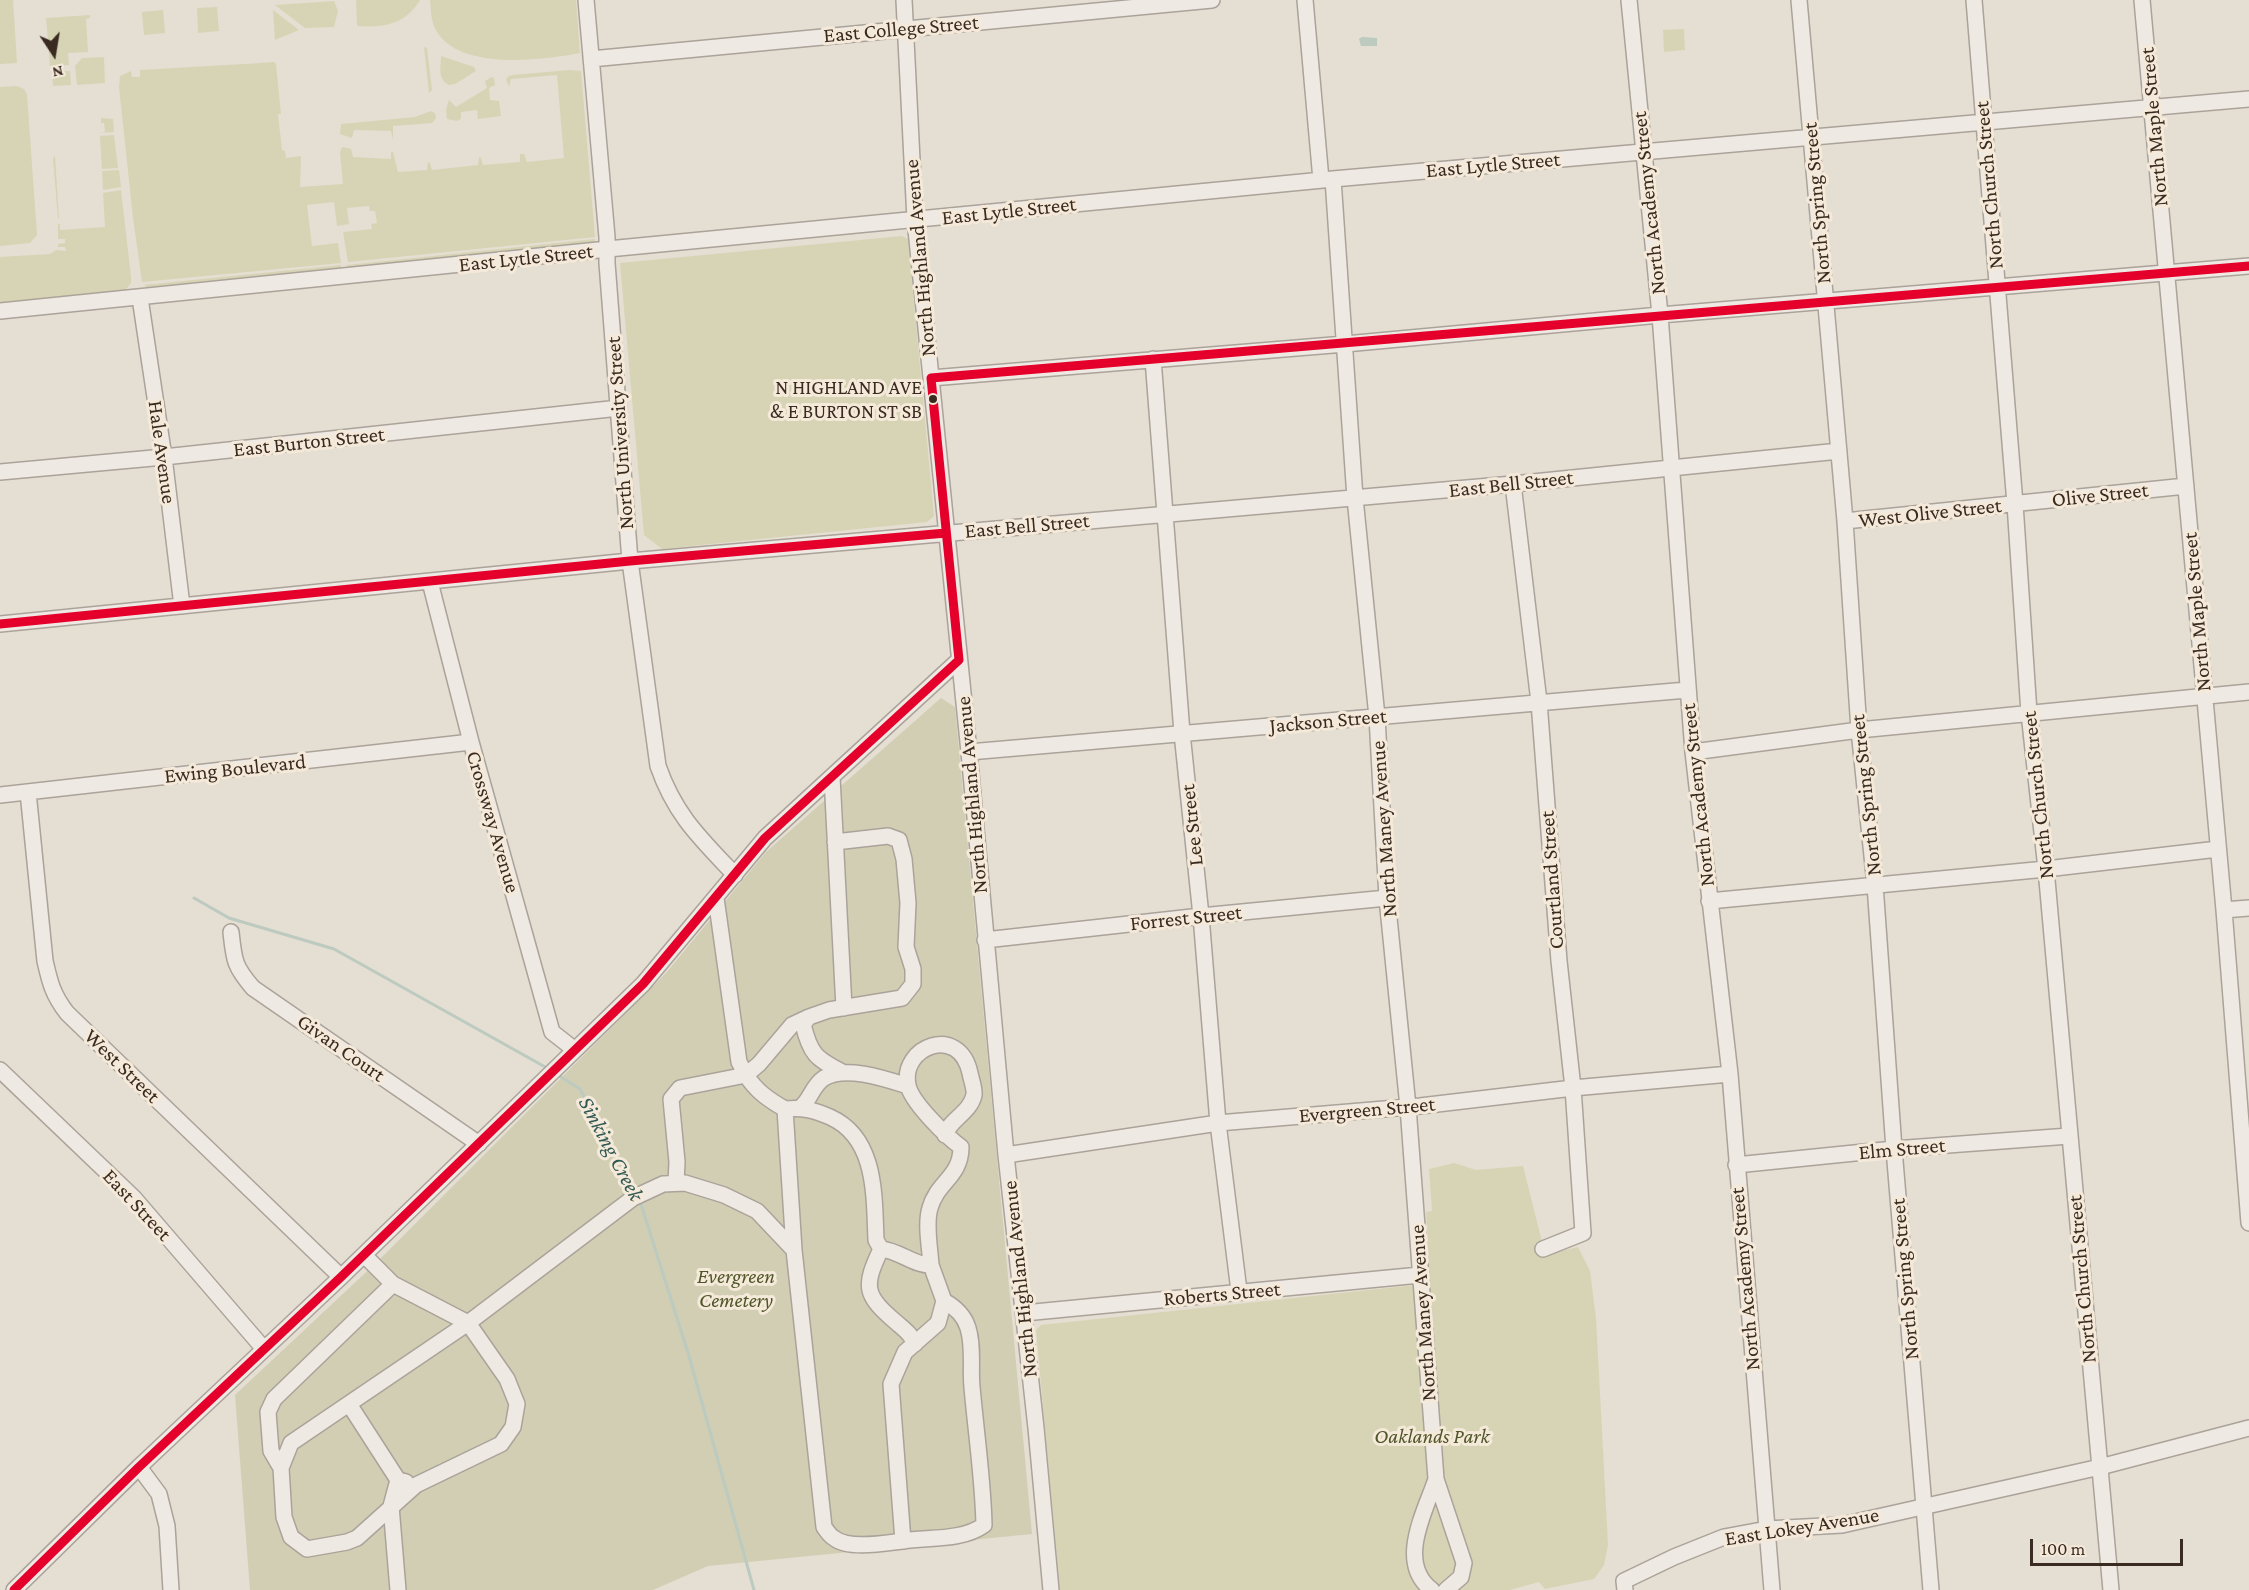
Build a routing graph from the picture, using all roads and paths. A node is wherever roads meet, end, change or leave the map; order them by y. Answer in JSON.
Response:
{"nodes":[{"id":1,"x":586,"y":0,"type":"edge"},
{"id":2,"x":904,"y":0,"type":"edge"},
{"id":3,"x":1212,"y":0,"type":"edge"},
{"id":4,"x":1305,"y":0,"type":"edge"},
{"id":5,"x":1629,"y":0,"type":"edge"},
{"id":6,"x":1799,"y":0,"type":"edge"},
{"id":7,"x":1974,"y":0,"type":"edge"},
{"id":8,"x":2142,"y":0,"type":"edge"},
{"id":9,"x":904,"y":29,"type":"junction"},
{"id":10,"x":591,"y":59,"type":"junction"},
{"id":11,"x":2249,"y":99,"type":"edge"},
{"id":12,"x":2153,"y":107,"type":"junction"},
{"id":13,"x":1984,"y":123,"type":"junction"},
{"id":14,"x":1811,"y":137,"type":"junction"},
{"id":15,"x":1644,"y":152,"type":"junction"},
{"id":16,"x":1327,"y":180,"type":"junction"},
{"id":17,"x":915,"y":220,"type":"junction"},
{"id":18,"x":608,"y":249,"type":"junction"},
{"id":19,"x":2249,"y":266,"type":"edge"},
{"id":20,"x":2167,"y":273,"type":"junction"},
{"id":21,"x":1997,"y":287,"type":"junction"},
{"id":22,"x":140,"y":298,"type":"junction"},
{"id":23,"x":1826,"y":300,"type":"junction"},
{"id":24,"x":0,"y":311,"type":"edge"},
{"id":25,"x":1660,"y":315,"type":"junction"},
{"id":26,"x":1345,"y":344,"type":"junction"},
{"id":27,"x":1153,"y":359,"type":"junction"},
{"id":28,"x":931,"y":378,"type":"junction"},
{"id":29,"x":619,"y":408,"type":"junction"},
{"id":30,"x":1839,"y":451,"type":"junction"},
{"id":31,"x":164,"y":458,"type":"junction"},
{"id":32,"x":1671,"y":468,"type":"junction"},
{"id":33,"x":0,"y":472,"type":"edge"},
{"id":34,"x":1513,"y":484,"type":"junction"},
{"id":35,"x":2186,"y":486,"type":"junction"},
{"id":36,"x":1355,"y":498,"type":"junction"},
{"id":37,"x":2015,"y":504,"type":"junction"},
{"id":38,"x":1166,"y":514,"type":"junction"},
{"id":39,"x":1845,"y":521,"type":"junction"},
{"id":40,"x":946,"y":532,"type":"junction"},
{"id":41,"x":630,"y":561,"type":"junction"},
{"id":42,"x":430,"y":582,"type":"junction"},
{"id":43,"x":182,"y":606,"type":"junction"},
{"id":44,"x":0,"y":624,"type":"edge"},
{"id":45,"x":960,"y":660,"type":"junction"},
{"id":46,"x":1687,"y":690,"type":"junction"},
{"id":47,"x":2249,"y":692,"type":"edge"},
{"id":48,"x":2205,"y":695,"type":"junction"},
{"id":49,"x":1539,"y":702,"type":"junction"},
{"id":50,"x":2029,"y":713,"type":"junction"},
{"id":51,"x":1377,"y":717,"type":"junction"},
{"id":52,"x":1859,"y":730,"type":"junction"},
{"id":53,"x":1182,"y":733,"type":"junction"},
{"id":54,"x":471,"y":742,"type":"junction"},
{"id":55,"x":969,"y":752,"type":"junction"},
{"id":56,"x":1693,"y":752,"type":"junction"},
{"id":57,"x":832,"y":777,"type":"junction"},
{"id":58,"x":28,"y":792,"type":"junction"},
{"id":59,"x":0,"y":795,"type":"edge"},
{"id":60,"x":835,"y":842,"type":"junction"},
{"id":61,"x":2218,"y":849,"type":"junction"},
{"id":62,"x":2046,"y":869,"type":"junction"},
{"id":63,"x":735,"y":875,"type":"junction"},
{"id":64,"x":1875,"y":885,"type":"junction"},
{"id":65,"x":716,"y":898,"type":"junction"},
{"id":66,"x":1387,"y":898,"type":"junction"},
{"id":67,"x":1709,"y":901,"type":"junction"},
{"id":68,"x":2249,"y":908,"type":"edge"},
{"id":69,"x":2224,"y":910,"type":"junction"},
{"id":70,"x":1201,"y":916,"type":"junction"},
{"id":71,"x":231,"y":932,"type":"dead end"},
{"id":72,"x":985,"y":940,"type":"junction"},
{"id":73,"x":844,"y":1008,"type":"junction"},
{"id":74,"x":808,"y":1017,"type":"junction"},
{"id":75,"x":575,"y":1050,"type":"junction"},
{"id":76,"x":0,"y":1070,"type":"edge"},
{"id":77,"x":825,"y":1070,"type":"junction"},
{"id":78,"x":1730,"y":1074,"type":"junction"},
{"id":79,"x":746,"y":1075,"type":"junction"},
{"id":80,"x":908,"y":1086,"type":"junction"},
{"id":81,"x":1573,"y":1088,"type":"junction"},
{"id":82,"x":801,"y":1107,"type":"junction"},
{"id":83,"x":1408,"y":1107,"type":"junction"},
{"id":84,"x":785,"y":1109,"type":"junction"},
{"id":85,"x":1218,"y":1123,"type":"junction"},
{"id":86,"x":945,"y":1135,"type":"junction"},
{"id":87,"x":2068,"y":1136,"type":"junction"},
{"id":88,"x":479,"y":1144,"type":"junction"},
{"id":89,"x":1893,"y":1149,"type":"junction"},
{"id":90,"x":1006,"y":1155,"type":"junction"},
{"id":91,"x":1736,"y":1165,"type":"junction"},
{"id":92,"x":676,"y":1183,"type":"junction"},
{"id":93,"x":2249,"y":1223,"type":"edge"},
{"id":94,"x":881,"y":1249,"type":"junction"},
{"id":95,"x":1543,"y":1249,"type":"dead end"},
{"id":96,"x":794,"y":1250,"type":"junction"},
{"id":97,"x":364,"y":1255,"type":"junction"},
{"id":98,"x":931,"y":1264,"type":"junction"},
{"id":99,"x":1420,"y":1275,"type":"junction"},
{"id":100,"x":341,"y":1277,"type":"junction"},
{"id":101,"x":393,"y":1284,"type":"junction"},
{"id":102,"x":1239,"y":1291,"type":"junction"},
{"id":103,"x":944,"y":1301,"type":"junction"},
{"id":104,"x":1024,"y":1313,"type":"junction"},
{"id":105,"x":468,"y":1323,"type":"junction"},
{"id":106,"x":915,"y":1344,"type":"junction"},
{"id":107,"x":264,"y":1349,"type":"junction"},
{"id":108,"x":349,"y":1404,"type":"junction"},
{"id":109,"x":2249,"y":1428,"type":"edge"},
{"id":110,"x":271,"y":1430,"type":"junction"},
{"id":111,"x":291,"y":1443,"type":"junction"},
{"id":112,"x":139,"y":1467,"type":"junction"},
{"id":113,"x":2100,"y":1467,"type":"junction"},
{"id":114,"x":281,"y":1468,"type":"junction"},
{"id":115,"x":1436,"y":1479,"type":"junction"},
{"id":116,"x":398,"y":1480,"type":"junction"},
{"id":117,"x":416,"y":1485,"type":"junction"},
{"id":118,"x":391,"y":1506,"type":"junction"},
{"id":119,"x":1925,"y":1506,"type":"junction"},
{"id":120,"x":1767,"y":1529,"type":"junction"},
{"id":121,"x":903,"y":1541,"type":"junction"},
{"id":122,"x":14,"y":1590,"type":"edge"},
{"id":123,"x":171,"y":1590,"type":"edge"},
{"id":124,"x":398,"y":1590,"type":"edge"},
{"id":125,"x":1051,"y":1590,"type":"edge"},
{"id":126,"x":1432,"y":1590,"type":"edge"},
{"id":127,"x":1446,"y":1590,"type":"edge"},
{"id":128,"x":1625,"y":1590,"type":"edge"},
{"id":129,"x":1772,"y":1590,"type":"edge"},
{"id":130,"x":1931,"y":1590,"type":"edge"},
{"id":131,"x":2111,"y":1590,"type":"edge"}],
"edges":[{"from":1,"to":10,"type":"street","name":"North University Street"},
{"from":2,"to":9,"type":"street","name":"North Highland Avenue"},
{"from":3,"to":9,"type":"street","name":"East College Street"},
{"from":4,"to":16,"type":"street","name":"North Maney Avenue"},
{"from":5,"to":15,"type":"street","name":"North Academy Street"},
{"from":6,"to":14,"type":"street","name":"North Spring Street"},
{"from":7,"to":13,"type":"street","name":"North Church Street"},
{"from":8,"to":12,"type":"street","name":"North Maple Street"},
{"from":9,"to":10,"type":"street","name":"East College Street"},
{"from":9,"to":17,"type":"street","name":"North Highland Avenue"},
{"from":10,"to":18,"type":"street","name":"North University Street"},
{"from":11,"to":12,"type":"street","name":"East Lytle Street"},
{"from":12,"to":13,"type":"street","name":"East Lytle Street"},
{"from":12,"to":20,"type":"street","name":"North Maple Street"},
{"from":13,"to":14,"type":"street","name":"East Lytle Street"},
{"from":13,"to":21,"type":"street","name":"North Church Street"},
{"from":14,"to":15,"type":"street","name":"East Lytle Street"},
{"from":14,"to":23,"type":"street","name":"North Spring Street"},
{"from":15,"to":16,"type":"street","name":"East Lytle Street"},
{"from":15,"to":25,"type":"street","name":"North Academy Street"},
{"from":16,"to":17,"type":"street","name":"East Lytle Street"},
{"from":16,"to":26,"type":"street","name":"North Maney Avenue"},
{"from":17,"to":18,"type":"street","name":"East Lytle Street"},
{"from":17,"to":28,"type":"street","name":"North Highland Avenue"},
{"from":18,"to":22,"type":"street","name":"East Lytle Street"},
{"from":18,"to":29,"type":"street","name":"North University Street"},
{"from":19,"to":20,"type":"street"},
{"from":20,"to":21,"type":"street"},
{"from":20,"to":35,"type":"street","name":"North Maple Street"},
{"from":21,"to":23,"type":"street"},
{"from":21,"to":37,"type":"street","name":"North Church Street"},
{"from":22,"to":24,"type":"street","name":"East Lytle Street"},
{"from":22,"to":31,"type":"street","name":"Hale Avenue"},
{"from":23,"to":25,"type":"street"},
{"from":23,"to":30,"type":"street","name":"North Spring Street"},
{"from":25,"to":26,"type":"street"},
{"from":25,"to":32,"type":"street","name":"North Academy Street"},
{"from":26,"to":27,"type":"street"},
{"from":26,"to":36,"type":"street","name":"North Maney Avenue"},
{"from":27,"to":28,"type":"street"},
{"from":27,"to":38,"type":"street","name":"Lee Street"},
{"from":28,"to":40,"type":"street","name":"North Highland Avenue"},
{"from":29,"to":31,"type":"street","name":"East Burton Street"},
{"from":29,"to":41,"type":"street","name":"North University Street"},
{"from":30,"to":32,"type":"street","name":"East Bell Street"},
{"from":30,"to":39,"type":"street","name":"North Spring Street"},
{"from":31,"to":33,"type":"street","name":"East Burton Street"},
{"from":31,"to":43,"type":"street","name":"Hale Avenue"},
{"from":32,"to":34,"type":"street","name":"East Bell Street"},
{"from":32,"to":46,"type":"street","name":"North Academy Street"},
{"from":34,"to":36,"type":"street","name":"East Bell Street"},
{"from":34,"to":49,"type":"street","name":"Courtland Street"},
{"from":35,"to":37,"type":"street","name":"Olive Street"},
{"from":35,"to":48,"type":"street","name":"North Maple Street"},
{"from":36,"to":38,"type":"street","name":"East Bell Street"},
{"from":36,"to":51,"type":"street","name":"North Maney Avenue"},
{"from":37,"to":39,"type":"street","name":"West Olive Street"},
{"from":37,"to":50,"type":"street","name":"North Church Street"},
{"from":38,"to":40,"type":"street","name":"East Bell Street"},
{"from":38,"to":53,"type":"street","name":"Lee Street"},
{"from":39,"to":52,"type":"street","name":"North Spring Street"},
{"from":40,"to":41,"type":"street","name":"East Bell Street"},
{"from":40,"to":45,"type":"street","name":"North Highland Avenue"},
{"from":41,"to":42,"type":"street","name":"East Bell Street"},
{"from":41,"to":63,"type":"street","name":"North University Street"},
{"from":42,"to":43,"type":"street","name":"East Bell Street"},
{"from":42,"to":54,"type":"street","name":"Crossway Avenue"},
{"from":43,"to":44,"type":"street","name":"East Bell Street"},
{"from":45,"to":55,"type":"street","name":"North Highland Avenue"},
{"from":45,"to":57,"type":"street"},
{"from":46,"to":49,"type":"street","name":"Jackson Street"},
{"from":46,"to":56,"type":"street","name":"North Academy Street"},
{"from":47,"to":48,"type":"street"},
{"from":48,"to":50,"type":"street"},
{"from":48,"to":61,"type":"street","name":"North Maple Street"},
{"from":49,"to":51,"type":"street","name":"Jackson Street"},
{"from":49,"to":81,"type":"street","name":"Courtland Street"},
{"from":50,"to":52,"type":"street"},
{"from":50,"to":62,"type":"street","name":"North Church Street"},
{"from":51,"to":53,"type":"street","name":"Jackson Street"},
{"from":51,"to":66,"type":"street","name":"North Maney Avenue"},
{"from":52,"to":56,"type":"street"},
{"from":52,"to":64,"type":"street","name":"North Spring Street"},
{"from":53,"to":55,"type":"street","name":"Jackson Street"},
{"from":53,"to":70,"type":"street","name":"Lee Street"},
{"from":54,"to":58,"type":"street","name":"Ewing Boulevard"},
{"from":54,"to":75,"type":"street","name":"Crossway Avenue"},
{"from":55,"to":72,"type":"street","name":"North Highland Avenue"},
{"from":56,"to":67,"type":"street","name":"North Academy Street"},
{"from":57,"to":60,"type":"street"},
{"from":57,"to":63,"type":"street"},
{"from":58,"to":59,"type":"street","name":"Ewing Boulevard"},
{"from":58,"to":100,"type":"street","name":"West Street"},
{"from":60,"to":73,"type":"street"},
{"from":60,"to":73,"type":"street"},
{"from":61,"to":62,"type":"street"},
{"from":61,"to":69,"type":"street","name":"North Maple Street"},
{"from":62,"to":64,"type":"street"},
{"from":62,"to":87,"type":"street","name":"North Church Street"},
{"from":63,"to":65,"type":"street"},
{"from":64,"to":67,"type":"street"},
{"from":64,"to":89,"type":"street","name":"North Spring Street"},
{"from":65,"to":75,"type":"street"},
{"from":65,"to":79,"type":"street"},
{"from":66,"to":70,"type":"street","name":"Forrest Street"},
{"from":66,"to":83,"type":"street","name":"North Maney Avenue"},
{"from":67,"to":78,"type":"street","name":"North Academy Street"},
{"from":68,"to":69,"type":"street"},
{"from":69,"to":93,"type":"street","name":"North Maple Street"},
{"from":70,"to":72,"type":"street","name":"Forrest Street"},
{"from":70,"to":85,"type":"street","name":"Lee Street"},
{"from":71,"to":88,"type":"street","name":"Givan Court"},
{"from":72,"to":90,"type":"street","name":"North Highland Avenue"},
{"from":73,"to":74,"type":"street"},
{"from":74,"to":77,"type":"street"},
{"from":74,"to":79,"type":"street"},
{"from":75,"to":88,"type":"street"},
{"from":76,"to":107,"type":"street","name":"East Street"},
{"from":77,"to":80,"type":"street"},
{"from":77,"to":82,"type":"street"},
{"from":78,"to":81,"type":"street","name":"Evergreen Street"},
{"from":78,"to":91,"type":"street","name":"North Academy Street"},
{"from":79,"to":84,"type":"street"},
{"from":79,"to":92,"type":"street"},
{"from":80,"to":86,"type":"street"},
{"from":80,"to":86,"type":"street"},
{"from":81,"to":83,"type":"street","name":"Evergreen Street"},
{"from":81,"to":95,"type":"street","name":"Courtland Street"},
{"from":82,"to":84,"type":"street"},
{"from":82,"to":94,"type":"street"},
{"from":83,"to":85,"type":"street","name":"Evergreen Street"},
{"from":83,"to":99,"type":"street","name":"North Maney Avenue"},
{"from":84,"to":96,"type":"street"},
{"from":85,"to":90,"type":"street","name":"Evergreen Street"},
{"from":85,"to":102,"type":"street","name":"Lee Street"},
{"from":86,"to":98,"type":"street"},
{"from":87,"to":89,"type":"street","name":"Elm Street"},
{"from":87,"to":113,"type":"street","name":"North Church Street"},
{"from":88,"to":97,"type":"street"},
{"from":89,"to":91,"type":"street","name":"Elm Street"},
{"from":89,"to":119,"type":"street","name":"North Spring Street"},
{"from":90,"to":104,"type":"street","name":"North Highland Avenue"},
{"from":91,"to":120,"type":"street","name":"North Academy Street"},
{"from":92,"to":96,"type":"street"},
{"from":92,"to":105,"type":"street"},
{"from":94,"to":98,"type":"street"},
{"from":94,"to":106,"type":"street"},
{"from":96,"to":121,"type":"street"},
{"from":97,"to":100,"type":"street"},
{"from":97,"to":101,"type":"street"},
{"from":98,"to":103,"type":"street"},
{"from":99,"to":102,"type":"street","name":"Roberts Street"},
{"from":99,"to":115,"type":"street","name":"North Maney Avenue"},
{"from":100,"to":107,"type":"street"},
{"from":101,"to":105,"type":"street"},
{"from":101,"to":110,"type":"street"},
{"from":102,"to":104,"type":"street","name":"Roberts Street"},
{"from":103,"to":106,"type":"street"},
{"from":103,"to":121,"type":"street"},
{"from":104,"to":125,"type":"street","name":"North Highland Avenue"},
{"from":105,"to":108,"type":"street"},
{"from":105,"to":117,"type":"street"},
{"from":106,"to":121,"type":"street"},
{"from":107,"to":112,"type":"street"},
{"from":108,"to":111,"type":"street"},
{"from":108,"to":116,"type":"street"},
{"from":109,"to":113,"type":"street","name":"East Lokey Avenue"},
{"from":110,"to":111,"type":"street"},
{"from":110,"to":114,"type":"street"},
{"from":111,"to":114,"type":"street"},
{"from":112,"to":122,"type":"street"},
{"from":112,"to":123,"type":"street"},
{"from":113,"to":119,"type":"street","name":"East Lokey Avenue"},
{"from":113,"to":131,"type":"street","name":"North Church Street"},
{"from":114,"to":118,"type":"street"},
{"from":115,"to":126,"type":"street"},
{"from":115,"to":127,"type":"street"},
{"from":116,"to":117,"type":"street"},
{"from":116,"to":118,"type":"street"},
{"from":117,"to":118,"type":"street"},
{"from":118,"to":124,"type":"street"},
{"from":119,"to":120,"type":"street","name":"East Lokey Avenue"},
{"from":119,"to":130,"type":"street","name":"North Spring Street"},
{"from":120,"to":128,"type":"street","name":"East Lokey Avenue"},
{"from":120,"to":129,"type":"street","name":"North Academy Street"}]}
